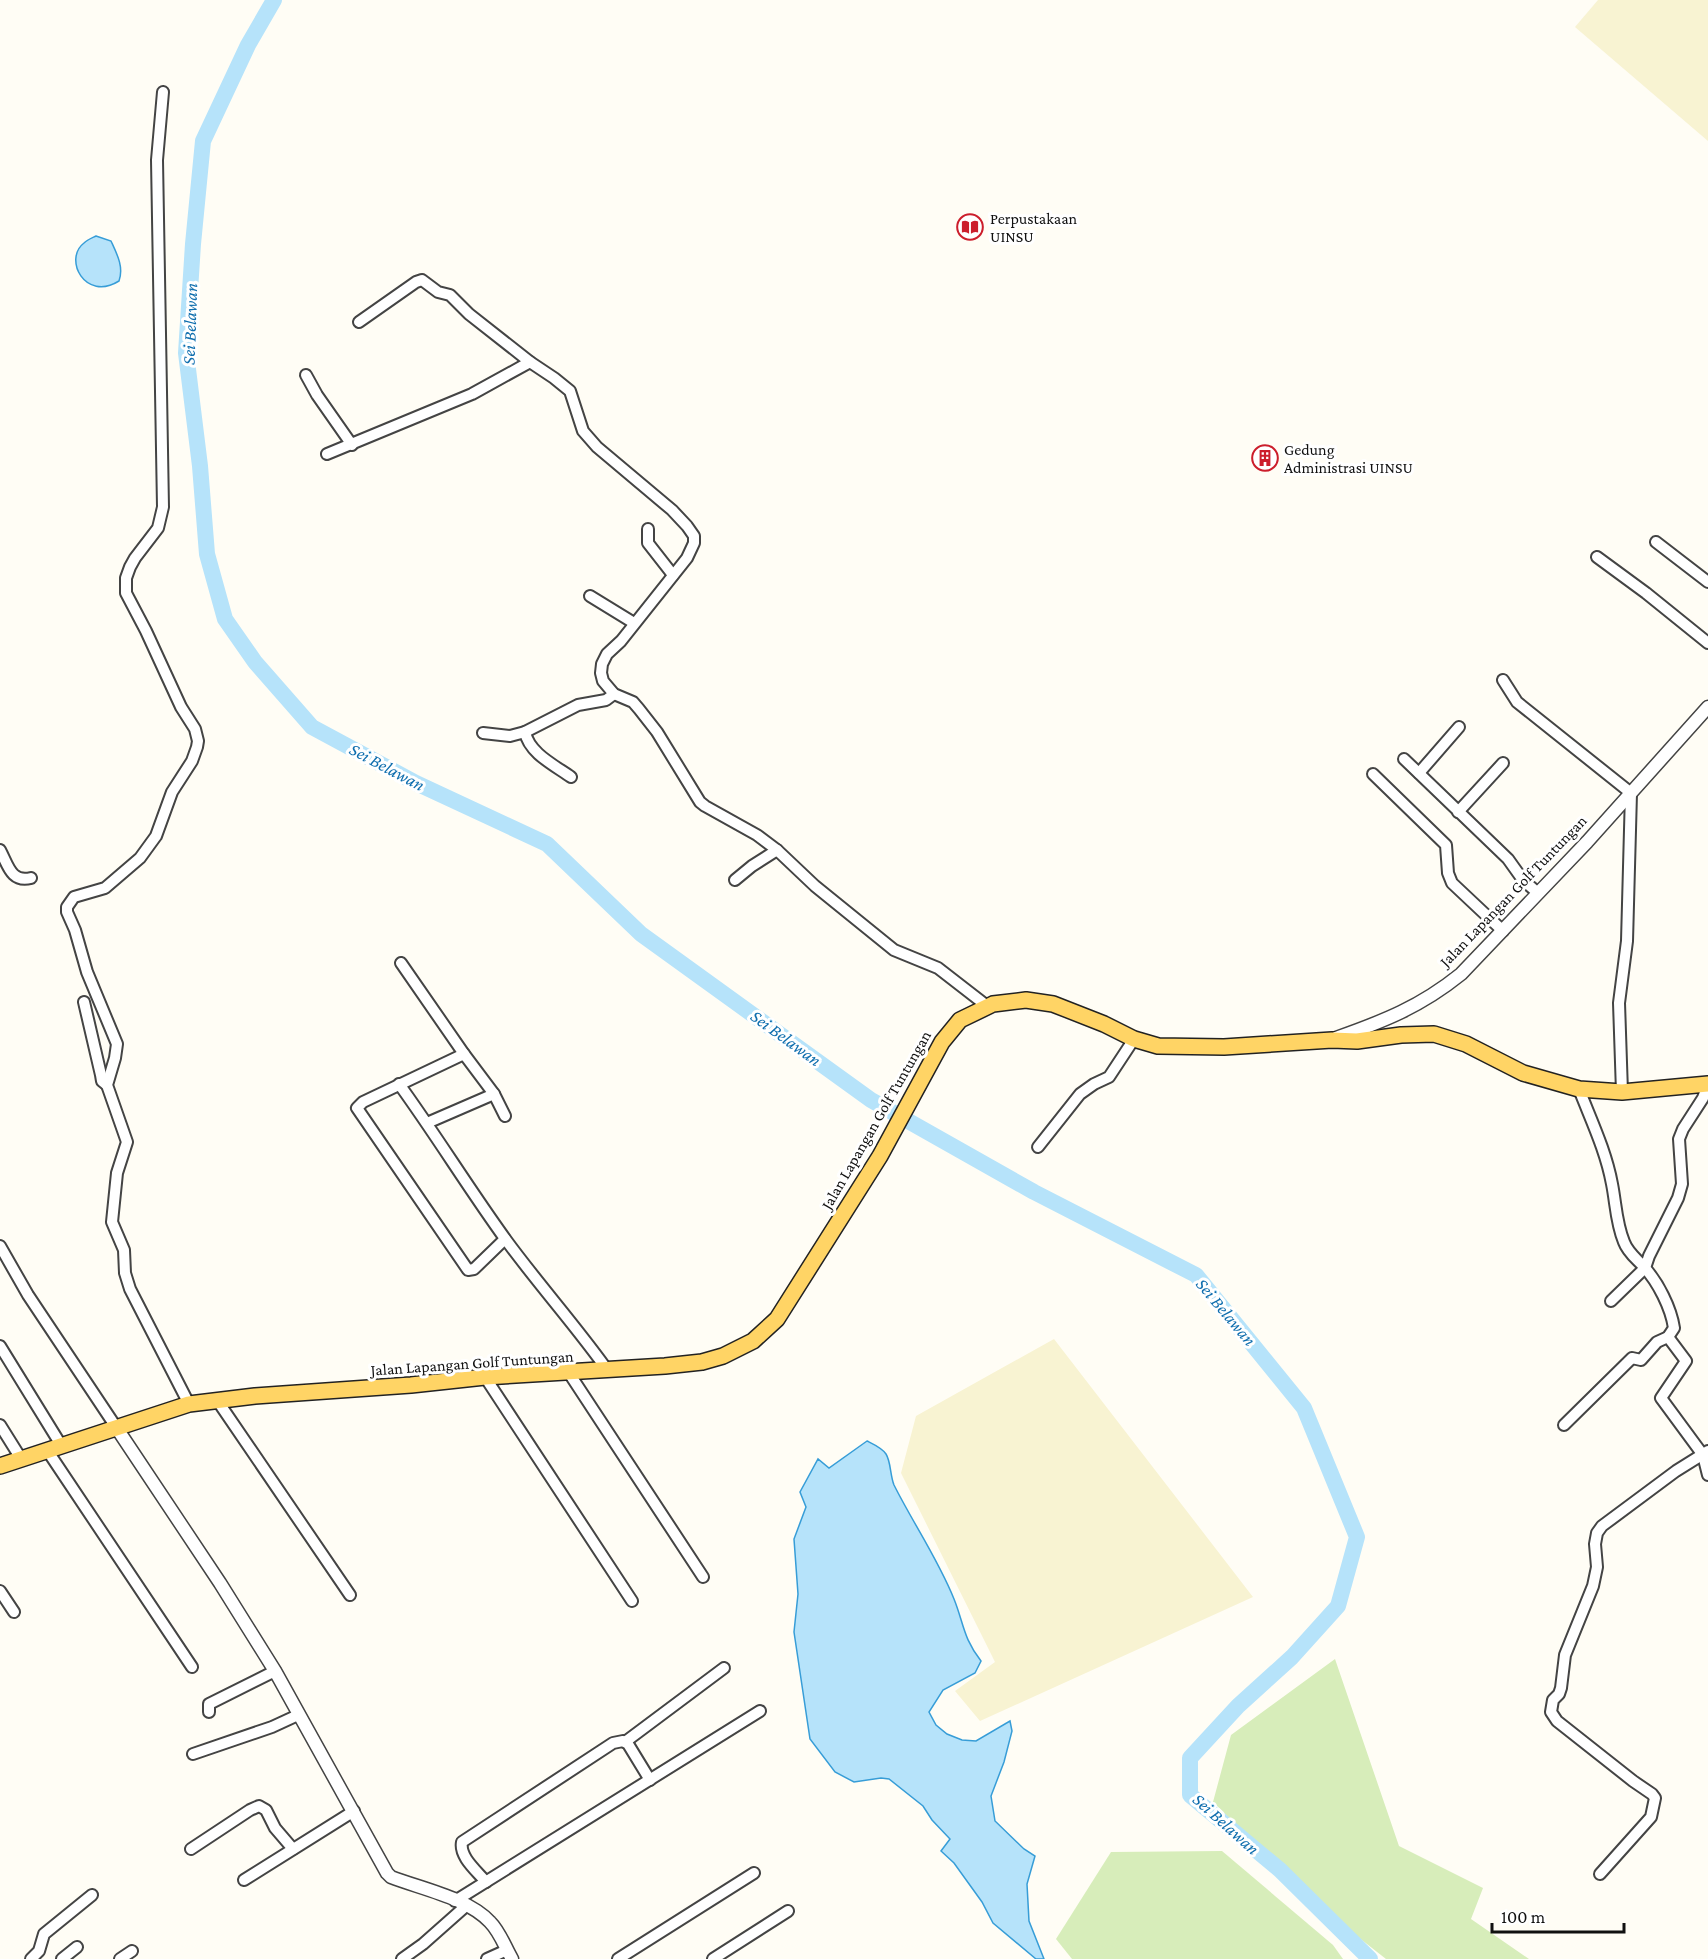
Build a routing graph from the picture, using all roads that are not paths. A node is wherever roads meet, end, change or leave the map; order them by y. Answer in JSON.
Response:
{"nodes":[{"id":1,"x":163,"y":92,"type":"dead end"},
{"id":2,"x":359,"y":322,"type":"dead end"},
{"id":3,"x":530,"y":362,"type":"junction"},
{"id":4,"x":306,"y":375,"type":"dead end"},
{"id":5,"x":352,"y":445,"type":"junction"},
{"id":6,"x":327,"y":454,"type":"dead end"},
{"id":7,"x":648,"y":529,"type":"dead end"},
{"id":8,"x":1656,"y":542,"type":"dead end"},
{"id":9,"x":1597,"y":557,"type":"dead end"},
{"id":10,"x":673,"y":575,"type":"junction"},
{"id":11,"x":1708,"y":582,"type":"edge"},
{"id":12,"x":591,"y":596,"type":"dead end"},
{"id":13,"x":634,"y":624,"type":"junction"},
{"id":14,"x":1708,"y":644,"type":"edge"},
{"id":15,"x":1503,"y":680,"type":"dead end"},
{"id":16,"x":614,"y":694,"type":"junction"},
{"id":17,"x":1708,"y":707,"type":"edge"},
{"id":18,"x":1459,"y":727,"type":"dead end"},
{"id":19,"x":525,"y":732,"type":"junction"},
{"id":20,"x":483,"y":733,"type":"dead end"},
{"id":21,"x":1404,"y":759,"type":"dead end"},
{"id":22,"x":1503,"y":763,"type":"dead end"},
{"id":23,"x":1419,"y":773,"type":"junction"},
{"id":24,"x":1373,"y":774,"type":"dead end"},
{"id":25,"x":570,"y":777,"type":"dead end"},
{"id":26,"x":1631,"y":793,"type":"junction"},
{"id":27,"x":1458,"y":812,"type":"junction"},
{"id":28,"x":0,"y":850,"type":"edge"},
{"id":29,"x":777,"y":850,"type":"junction"},
{"id":30,"x":31,"y":878,"type":"dead end"},
{"id":31,"x":735,"y":880,"type":"dead end"},
{"id":32,"x":1538,"y":893,"type":"junction"},
{"id":33,"x":1503,"y":932,"type":"junction"},
{"id":34,"x":401,"y":963,"type":"dead end"},
{"id":35,"x":84,"y":1002,"type":"dead end"},
{"id":36,"x":987,"y":1006,"type":"junction"},
{"id":37,"x":1134,"y":1039,"type":"junction"},
{"id":38,"x":1332,"y":1040,"type":"junction"},
{"id":39,"x":464,"y":1054,"type":"junction"},
{"id":40,"x":399,"y":1084,"type":"junction"},
{"id":41,"x":1708,"y":1084,"type":"edge"},
{"id":42,"x":107,"y":1085,"type":"junction"},
{"id":43,"x":1579,"y":1089,"type":"junction"},
{"id":44,"x":1623,"y":1092,"type":"junction"},
{"id":45,"x":494,"y":1094,"type":"junction"},
{"id":46,"x":505,"y":1116,"type":"dead end"},
{"id":47,"x":427,"y":1123,"type":"junction"},
{"id":48,"x":1038,"y":1147,"type":"dead end"},
{"id":49,"x":505,"y":1239,"type":"junction"},
{"id":50,"x":0,"y":1246,"type":"edge"},
{"id":51,"x":1645,"y":1268,"type":"junction"},
{"id":52,"x":1611,"y":1301,"type":"dead end"},
{"id":53,"x":1668,"y":1337,"type":"junction"},
{"id":54,"x":0,"y":1346,"type":"edge"},
{"id":55,"x":608,"y":1371,"type":"junction"},
{"id":56,"x":569,"y":1373,"type":"junction"},
{"id":57,"x":485,"y":1377,"type":"junction"},
{"id":58,"x":217,"y":1400,"type":"junction"},
{"id":59,"x":189,"y":1404,"type":"junction"},
{"id":60,"x":0,"y":1425,"type":"edge"},
{"id":61,"x":1564,"y":1425,"type":"dead end"},
{"id":62,"x":116,"y":1427,"type":"junction"},
{"id":63,"x":54,"y":1447,"type":"junction"},
{"id":64,"x":1706,"y":1453,"type":"edge"},
{"id":65,"x":20,"y":1458,"type":"junction"},
{"id":66,"x":0,"y":1466,"type":"edge"},
{"id":67,"x":1708,"y":1475,"type":"edge"},
{"id":68,"x":703,"y":1577,"type":"dead end"},
{"id":69,"x":0,"y":1591,"type":"edge"},
{"id":70,"x":350,"y":1595,"type":"dead end"},
{"id":71,"x":632,"y":1600,"type":"dead end"},
{"id":72,"x":14,"y":1612,"type":"dead end"},
{"id":73,"x":192,"y":1667,"type":"dead end"},
{"id":74,"x":724,"y":1668,"type":"dead end"},
{"id":75,"x":275,"y":1671,"type":"junction"},
{"id":76,"x":760,"y":1711,"type":"dead end"},
{"id":77,"x":209,"y":1712,"type":"dead end"},
{"id":78,"x":298,"y":1715,"type":"junction"},
{"id":79,"x":625,"y":1742,"type":"junction"},
{"id":80,"x":193,"y":1754,"type":"dead end"},
{"id":81,"x":650,"y":1780,"type":"junction"},
{"id":82,"x":354,"y":1811,"type":"junction"},
{"id":83,"x":191,"y":1849,"type":"dead end"},
{"id":84,"x":292,"y":1849,"type":"junction"},
{"id":85,"x":754,"y":1874,"type":"dead end"},
{"id":86,"x":1600,"y":1874,"type":"dead end"},
{"id":87,"x":244,"y":1880,"type":"dead end"},
{"id":88,"x":486,"y":1882,"type":"junction"},
{"id":89,"x":92,"y":1895,"type":"dead end"},
{"id":90,"x":461,"y":1903,"type":"junction"},
{"id":91,"x":788,"y":1911,"type":"dead end"},
{"id":92,"x":77,"y":1947,"type":"dead end"},
{"id":93,"x":132,"y":1951,"type":"dead end"},
{"id":94,"x":509,"y":1954,"type":"edge"},
{"id":95,"x":31,"y":1959,"type":"edge"},
{"id":96,"x":62,"y":1959,"type":"edge"},
{"id":97,"x":120,"y":1959,"type":"edge"},
{"id":98,"x":402,"y":1959,"type":"edge"},
{"id":99,"x":487,"y":1959,"type":"edge"},
{"id":100,"x":618,"y":1959,"type":"edge"},
{"id":101,"x":713,"y":1959,"type":"edge"}],
"edges":[{"from":1,"to":42,"type":"street"},
{"from":2,"to":3,"type":"street"},
{"from":3,"to":5,"type":"street"},
{"from":3,"to":10,"type":"street"},
{"from":4,"to":5,"type":"street"},
{"from":5,"to":6,"type":"street"},
{"from":7,"to":10,"type":"street"},
{"from":8,"to":11,"type":"street"},
{"from":9,"to":14,"type":"street"},
{"from":10,"to":13,"type":"street"},
{"from":12,"to":13,"type":"street"},
{"from":13,"to":16,"type":"street"},
{"from":15,"to":26,"type":"street"},
{"from":16,"to":19,"type":"street"},
{"from":16,"to":29,"type":"street"},
{"from":17,"to":26,"type":"street","name":"Jalan Lapangan Golf Tuntungan"},
{"from":18,"to":23,"type":"street"},
{"from":19,"to":20,"type":"street"},
{"from":19,"to":25,"type":"street"},
{"from":21,"to":23,"type":"street"},
{"from":22,"to":27,"type":"street"},
{"from":23,"to":27,"type":"street"},
{"from":24,"to":33,"type":"street"},
{"from":26,"to":32,"type":"street","name":"Jalan Lapangan Golf Tuntungan"},
{"from":26,"to":44,"type":"street"},
{"from":27,"to":32,"type":"street"},
{"from":28,"to":30,"type":"street"},
{"from":29,"to":31,"type":"street"},
{"from":29,"to":36,"type":"street"},
{"from":32,"to":33,"type":"street","name":"Jalan Lapangan Golf Tuntungan"},
{"from":33,"to":38,"type":"street","name":"Jalan Lapangan Golf Tuntungan"},
{"from":34,"to":39,"type":"street"},
{"from":35,"to":42,"type":"street"},
{"from":36,"to":37,"type":"main road","name":"Jalan Lapangan Golf Tuntungan"},
{"from":36,"to":55,"type":"main road","name":"Jalan Lapangan Golf Tuntungan"},
{"from":37,"to":38,"type":"main road","name":"Jalan Lapangan Golf Tuntungan"},
{"from":37,"to":48,"type":"street"},
{"from":38,"to":43,"type":"main road"},
{"from":39,"to":40,"type":"street"},
{"from":39,"to":45,"type":"street"},
{"from":40,"to":47,"type":"street"},
{"from":40,"to":49,"type":"street"},
{"from":41,"to":44,"type":"main road"},
{"from":41,"to":51,"type":"street"},
{"from":42,"to":59,"type":"street"},
{"from":43,"to":44,"type":"main road"},
{"from":43,"to":51,"type":"street"},
{"from":45,"to":46,"type":"street"},
{"from":45,"to":47,"type":"street"},
{"from":47,"to":49,"type":"street"},
{"from":49,"to":55,"type":"street"},
{"from":50,"to":62,"type":"street"},
{"from":51,"to":52,"type":"street"},
{"from":51,"to":53,"type":"street"},
{"from":53,"to":61,"type":"street"},
{"from":53,"to":64,"type":"street"},
{"from":54,"to":63,"type":"street"},
{"from":55,"to":56,"type":"main road","name":"Jalan Lapangan Golf Tuntungan"},
{"from":56,"to":57,"type":"main road","name":"Jalan Lapangan Golf Tuntungan"},
{"from":56,"to":68,"type":"street"},
{"from":57,"to":58,"type":"main road","name":"Jalan Lapangan Golf Tuntungan"},
{"from":57,"to":71,"type":"street"},
{"from":58,"to":59,"type":"main road","name":"Jalan Lapangan Golf Tuntungan"},
{"from":58,"to":70,"type":"street"},
{"from":59,"to":62,"type":"main road","name":"Jalan Lapangan Golf Tuntungan"},
{"from":60,"to":65,"type":"street"},
{"from":62,"to":63,"type":"main road","name":"Jalan Lapangan Golf Tuntungan"},
{"from":62,"to":75,"type":"street"},
{"from":63,"to":65,"type":"main road","name":"Jalan Lapangan Golf Tuntungan"},
{"from":63,"to":73,"type":"street"},
{"from":64,"to":67,"type":"street"},
{"from":64,"to":86,"type":"street"},
{"from":65,"to":66,"type":"main road","name":"Jalan Lapangan Golf Tuntungan"},
{"from":69,"to":72,"type":"street"},
{"from":74,"to":79,"type":"street"},
{"from":75,"to":77,"type":"street"},
{"from":75,"to":78,"type":"street"},
{"from":76,"to":81,"type":"street"},
{"from":78,"to":80,"type":"street"},
{"from":78,"to":82,"type":"street"},
{"from":79,"to":81,"type":"street"},
{"from":79,"to":88,"type":"street"},
{"from":81,"to":88,"type":"street"},
{"from":82,"to":84,"type":"street"},
{"from":82,"to":90,"type":"street"},
{"from":83,"to":84,"type":"street"},
{"from":84,"to":87,"type":"street"},
{"from":85,"to":100,"type":"street"},
{"from":88,"to":90,"type":"street"},
{"from":89,"to":95,"type":"street"},
{"from":90,"to":94,"type":"street"},
{"from":90,"to":98,"type":"street"},
{"from":91,"to":101,"type":"street"},
{"from":92,"to":96,"type":"street"},
{"from":93,"to":97,"type":"street"},
{"from":94,"to":99,"type":"street"}]}
